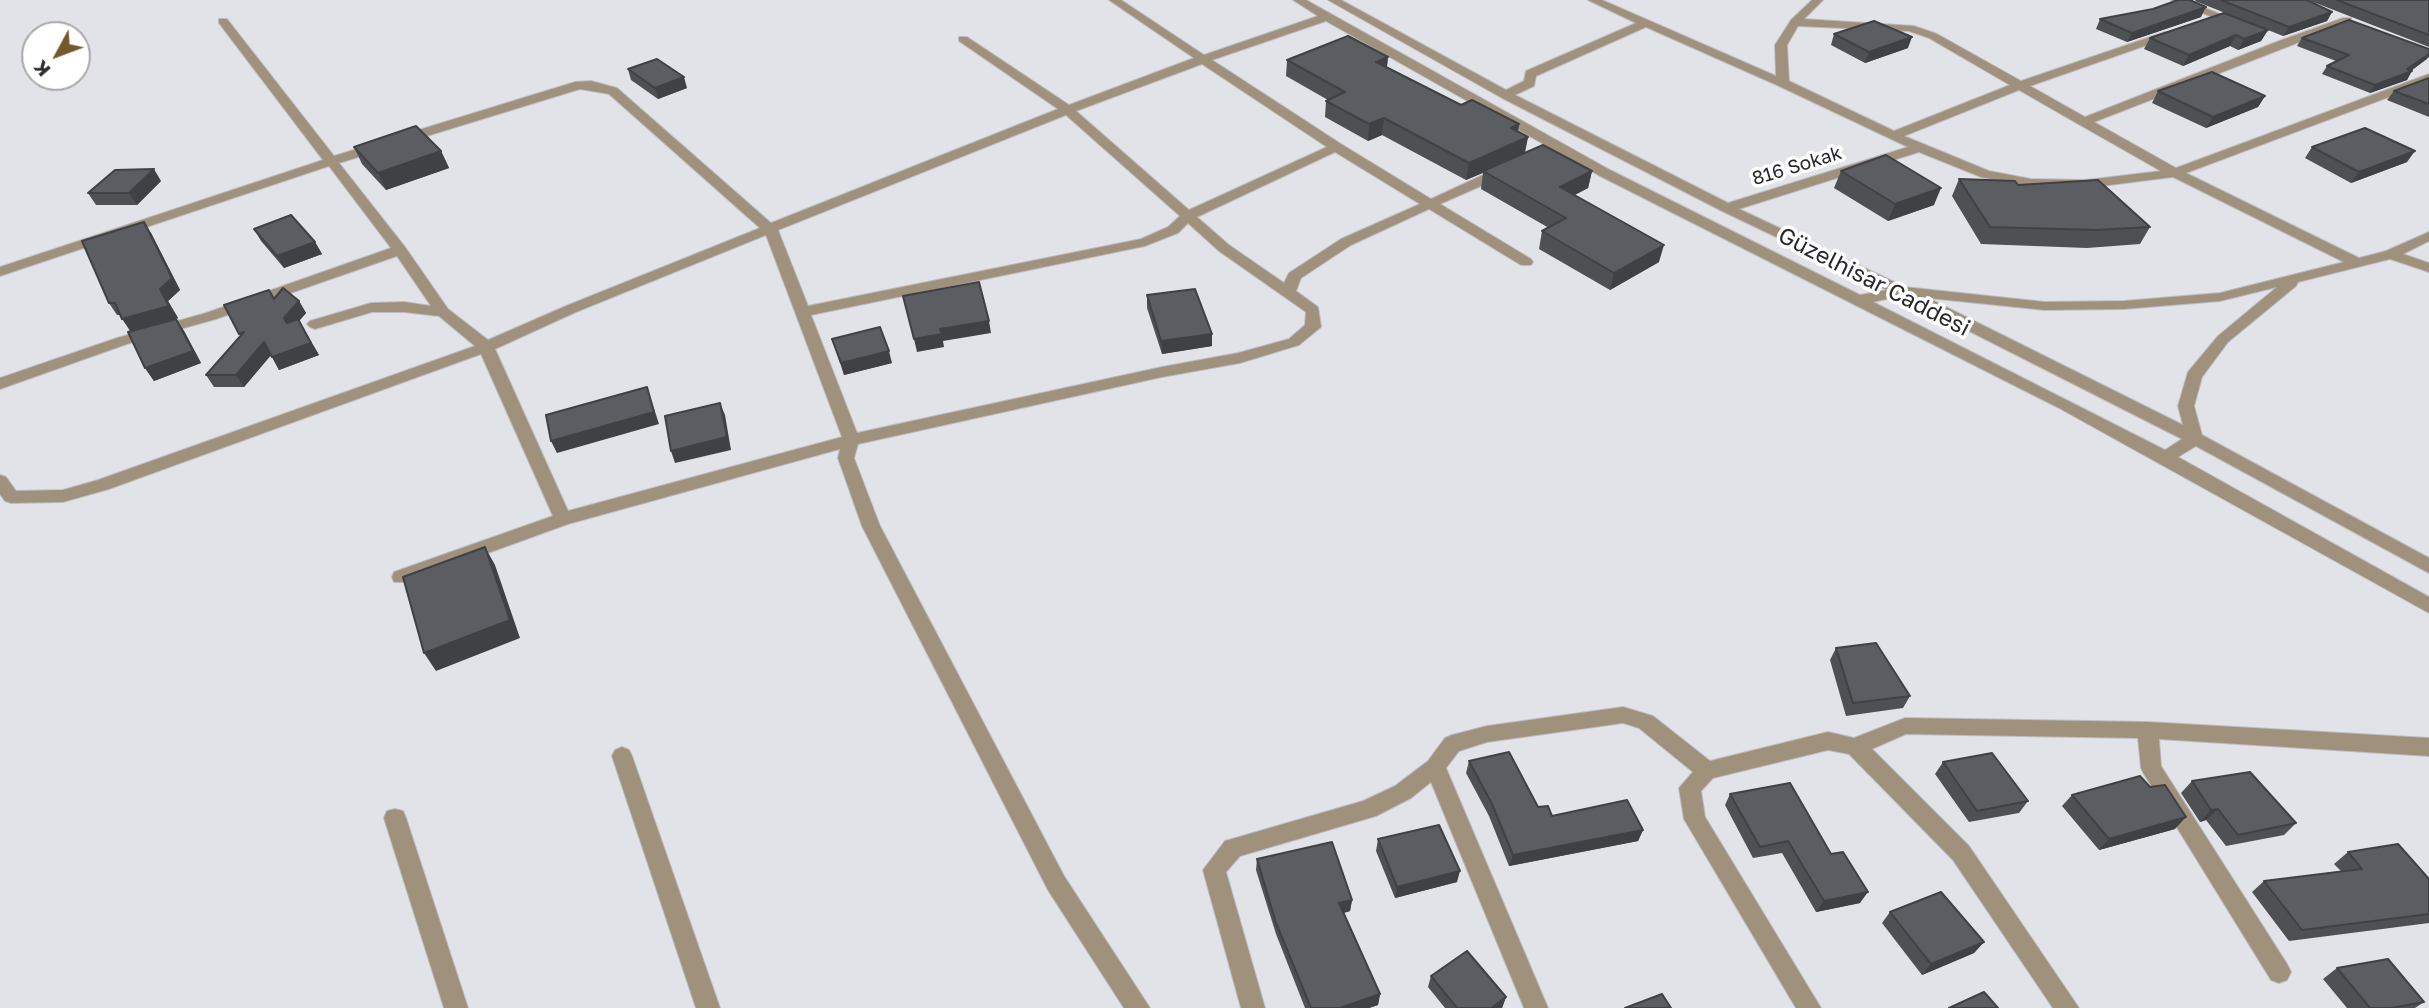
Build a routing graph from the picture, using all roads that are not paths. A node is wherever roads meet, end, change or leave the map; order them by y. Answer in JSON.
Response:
{"nodes":[{"id":1,"x":1114,"y":0,"type":"edge"},
{"id":2,"x":1297,"y":0,"type":"edge"},
{"id":3,"x":1333,"y":0,"type":"edge"},
{"id":4,"x":1593,"y":0,"type":"edge"},
{"id":5,"x":1818,"y":0,"type":"edge"},
{"id":6,"x":2176,"y":0,"type":"edge"},
{"id":7,"x":2324,"y":12,"type":"edge"},
{"id":8,"x":1326,"y":16,"type":"junction"},
{"id":9,"x":2219,"y":17,"type":"junction"},
{"id":10,"x":223,"y":20,"type":"dead end"},
{"id":11,"x":1795,"y":22,"type":"junction"},
{"id":12,"x":1646,"y":23,"type":"junction"},
{"id":13,"x":2194,"y":26,"type":"edge"},
{"id":14,"x":2244,"y":27,"type":"edge"},
{"id":15,"x":2181,"y":30,"type":"edge"},
{"id":16,"x":2270,"y":38,"type":"edge"},
{"id":17,"x":963,"y":39,"type":"dead end"},
{"id":18,"x":2283,"y":43,"type":"junction"},
{"id":19,"x":1204,"y":59,"type":"junction"},
{"id":20,"x":2429,"y":78,"type":"edge"},
{"id":21,"x":1783,"y":83,"type":"junction"},
{"id":22,"x":2018,"y":86,"type":"junction"},
{"id":23,"x":1506,"y":95,"type":"junction"},
{"id":24,"x":1069,"y":111,"type":"junction"},
{"id":25,"x":2084,"y":122,"type":"junction"},
{"id":26,"x":1895,"y":135,"type":"junction"},
{"id":27,"x":1336,"y":146,"type":"junction"},
{"id":28,"x":1558,"y":146,"type":"junction"},
{"id":29,"x":1919,"y":148,"type":"junction"},
{"id":30,"x":1538,"y":155,"type":"edge"},
{"id":31,"x":332,"y":161,"type":"junction"},
{"id":32,"x":1513,"y":167,"type":"edge"},
{"id":33,"x":2175,"y":173,"type":"junction"},
{"id":34,"x":1431,"y":204,"type":"junction"},
{"id":35,"x":1727,"y":208,"type":"junction"},
{"id":36,"x":1188,"y":216,"type":"junction"},
{"id":37,"x":771,"y":230,"type":"junction"},
{"id":38,"x":2429,"y":236,"type":"edge"},
{"id":39,"x":400,"y":250,"type":"junction"},
{"id":40,"x":2390,"y":254,"type":"junction"},
{"id":41,"x":1526,"y":262,"type":"dead end"},
{"id":42,"x":2356,"y":262,"type":"junction"},
{"id":43,"x":2429,"y":268,"type":"edge"},
{"id":44,"x":0,"y":272,"type":"edge"},
{"id":45,"x":2296,"y":279,"type":"junction"},
{"id":46,"x":1289,"y":291,"type":"junction"},
{"id":47,"x":1902,"y":291,"type":"junction"},
{"id":48,"x":1859,"y":300,"type":"junction"},
{"id":49,"x":443,"y":312,"type":"junction"},
{"id":50,"x":802,"y":312,"type":"junction"},
{"id":51,"x":315,"y":324,"type":"dead end"},
{"id":52,"x":486,"y":346,"type":"junction"},
{"id":53,"x":0,"y":384,"type":"edge"},
{"id":54,"x":2195,"y":438,"type":"junction"},
{"id":55,"x":851,"y":440,"type":"junction"},
{"id":56,"x":2165,"y":458,"type":"junction"},
{"id":57,"x":0,"y":481,"type":"edge"},
{"id":58,"x":563,"y":519,"type":"junction"},
{"id":59,"x":2429,"y":566,"type":"edge"},
{"id":60,"x":401,"y":577,"type":"edge"},
{"id":61,"x":2429,"y":606,"type":"edge"},
{"id":62,"x":2148,"y":730,"type":"junction"},
{"id":63,"x":1855,"y":747,"type":"junction"},
{"id":64,"x":2429,"y":747,"type":"edge"},
{"id":65,"x":622,"y":757,"type":"dead end"},
{"id":66,"x":1435,"y":767,"type":"junction"},
{"id":67,"x":1707,"y":771,"type":"junction"},
{"id":68,"x":395,"y":818,"type":"dead end"},
{"id":69,"x":2279,"y":972,"type":"dead end"},
{"id":70,"x":456,"y":1008,"type":"edge"},
{"id":71,"x":708,"y":1008,"type":"edge"},
{"id":72,"x":1138,"y":1008,"type":"edge"},
{"id":73,"x":1253,"y":1008,"type":"edge"},
{"id":74,"x":1536,"y":1008,"type":"edge"},
{"id":75,"x":1810,"y":1008,"type":"edge"},
{"id":76,"x":2067,"y":1008,"type":"edge"}],
"edges":[{"from":1,"to":19,"type":"street"},
{"from":2,"to":8,"type":"street","name":"Güzelhisar Caddesi"},
{"from":3,"to":23,"type":"street","name":"Güzelhisar Caddesi"},
{"from":4,"to":12,"type":"street"},
{"from":5,"to":11,"type":"street"},
{"from":6,"to":9,"type":"street"},
{"from":7,"to":18,"type":"street"},
{"from":8,"to":19,"type":"street"},
{"from":8,"to":28,"type":"street","name":"Güzelhisar Caddesi"},
{"from":9,"to":13,"type":"street"},
{"from":9,"to":14,"type":"street"},
{"from":10,"to":31,"type":"street"},
{"from":11,"to":21,"type":"street"},
{"from":11,"to":22,"type":"street"},
{"from":12,"to":21,"type":"street"},
{"from":12,"to":23,"type":"street"},
{"from":15,"to":22,"type":"street"},
{"from":16,"to":18,"type":"street"},
{"from":17,"to":24,"type":"street"},
{"from":18,"to":25,"type":"street"},
{"from":19,"to":24,"type":"street"},
{"from":19,"to":27,"type":"street"},
{"from":20,"to":33,"type":"street"},
{"from":21,"to":26,"type":"street"},
{"from":22,"to":25,"type":"street"},
{"from":22,"to":26,"type":"street"},
{"from":23,"to":35,"type":"street","name":"Güzelhisar Caddesi"},
{"from":24,"to":36,"type":"street"},
{"from":24,"to":37,"type":"street"},
{"from":25,"to":33,"type":"street"},
{"from":26,"to":29,"type":"street"},
{"from":27,"to":34,"type":"street"},
{"from":27,"to":36,"type":"street"},
{"from":28,"to":30,"type":"street"},
{"from":28,"to":48,"type":"street","name":"Güzelhisar Caddesi"},
{"from":29,"to":33,"type":"street"},
{"from":29,"to":35,"type":"street","name":"816 Sokak"},
{"from":31,"to":37,"type":"street"},
{"from":31,"to":39,"type":"street"},
{"from":31,"to":44,"type":"street"},
{"from":32,"to":34,"type":"street"},
{"from":33,"to":42,"type":"street"},
{"from":34,"to":41,"type":"street"},
{"from":34,"to":46,"type":"street"},
{"from":35,"to":47,"type":"street","name":"Güzelhisar Caddesi"},
{"from":36,"to":46,"type":"street"},
{"from":36,"to":50,"type":"street"},
{"from":37,"to":50,"type":"street"},
{"from":37,"to":52,"type":"street"},
{"from":38,"to":40,"type":"street"},
{"from":39,"to":49,"type":"street"},
{"from":39,"to":53,"type":"street"},
{"from":40,"to":42,"type":"street"},
{"from":40,"to":43,"type":"street"},
{"from":42,"to":45,"type":"street"},
{"from":45,"to":47,"type":"street"},
{"from":45,"to":54,"type":"street"},
{"from":46,"to":55,"type":"street"},
{"from":47,"to":48,"type":"street"},
{"from":47,"to":54,"type":"street","name":"Güzelhisar Caddesi"},
{"from":48,"to":56,"type":"street","name":"Güzelhisar Caddesi"},
{"from":49,"to":51,"type":"street"},
{"from":49,"to":52,"type":"street"},
{"from":50,"to":55,"type":"street"},
{"from":52,"to":57,"type":"street"},
{"from":52,"to":58,"type":"street"},
{"from":54,"to":56,"type":"street"},
{"from":54,"to":59,"type":"street","name":"Güzelhisar Caddesi"},
{"from":55,"to":58,"type":"street"},
{"from":55,"to":72,"type":"street"},
{"from":56,"to":61,"type":"street","name":"Güzelhisar Caddesi"},
{"from":58,"to":60,"type":"street"},
{"from":62,"to":63,"type":"street"},
{"from":62,"to":64,"type":"street"},
{"from":62,"to":69,"type":"street"},
{"from":63,"to":67,"type":"street"},
{"from":63,"to":76,"type":"street"},
{"from":65,"to":71,"type":"street"},
{"from":66,"to":67,"type":"street"},
{"from":66,"to":73,"type":"street"},
{"from":66,"to":74,"type":"street"},
{"from":67,"to":75,"type":"street"},
{"from":68,"to":70,"type":"street"}]}
